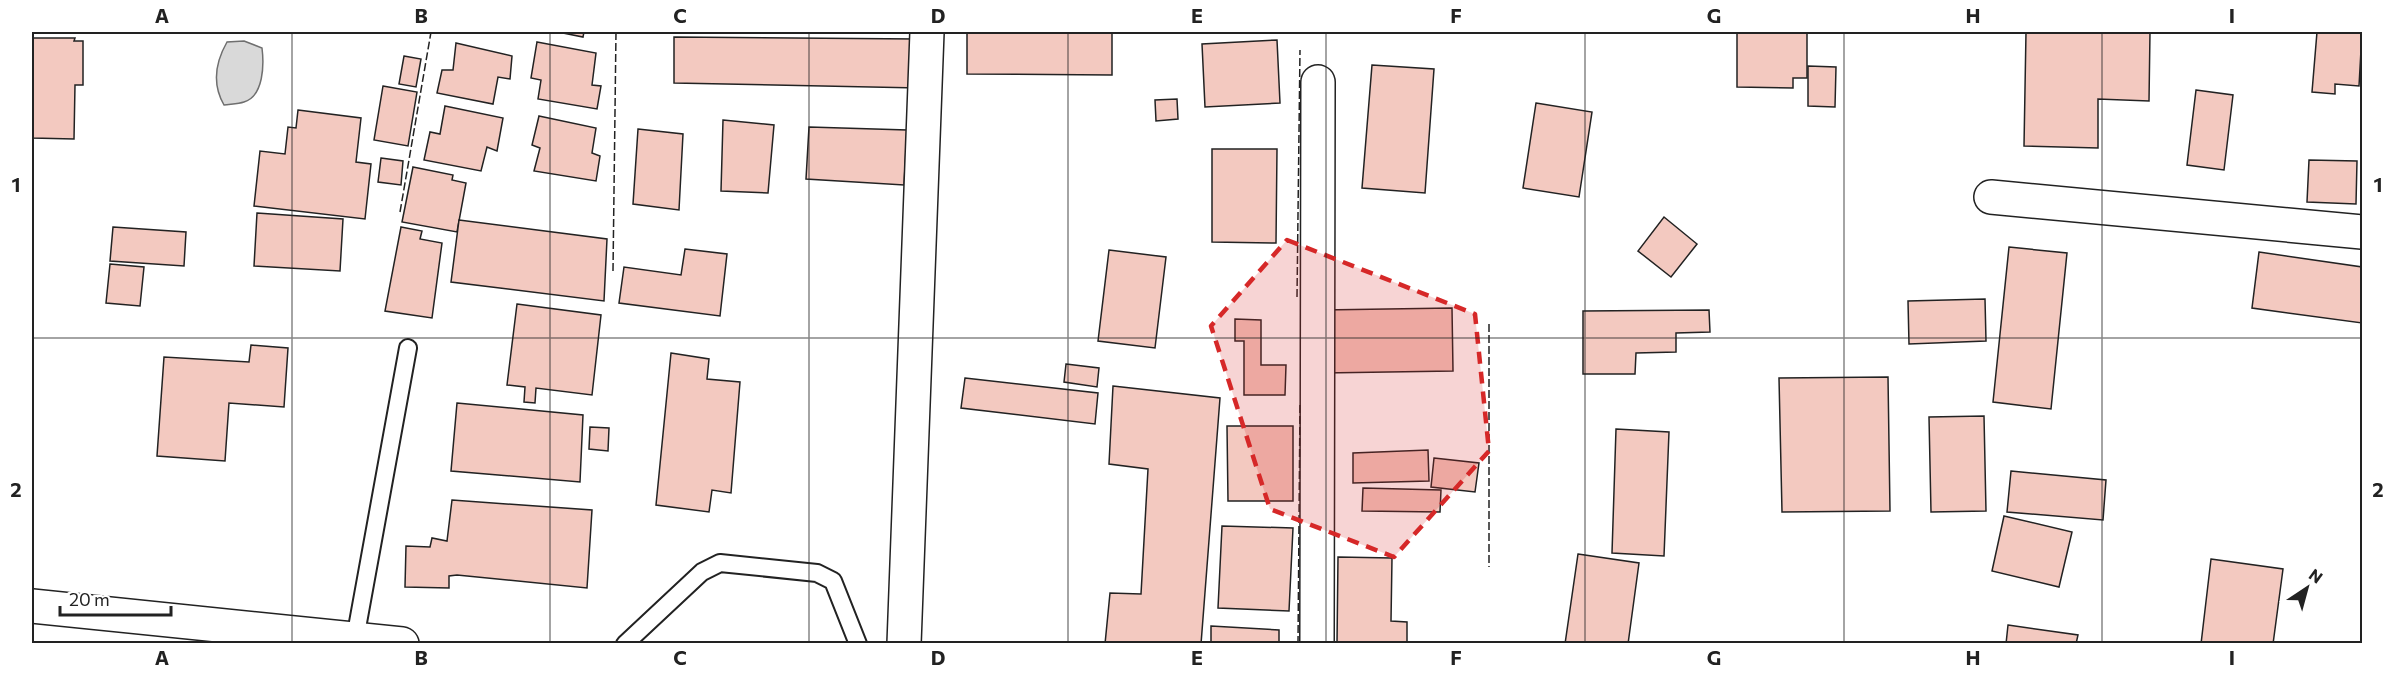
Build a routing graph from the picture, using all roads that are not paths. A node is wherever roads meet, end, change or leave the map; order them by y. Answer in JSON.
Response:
{"nodes":[{"id":1,"x":927,"y":32,"type":"edge"},
{"id":2,"x":1318,"y":82,"type":"dead end"},
{"id":3,"x":1991,"y":197,"type":"dead end"},
{"id":4,"x":2362,"y":232,"type":"edge"},
{"id":5,"x":408,"y":348,"type":"dead end"},
{"id":6,"x":32,"y":606,"type":"edge"},
{"id":7,"x":355,"y":639,"type":"junction"},
{"id":8,"x":402,"y":644,"type":"edge"},
{"id":9,"x":626,"y":644,"type":"edge"},
{"id":10,"x":858,"y":644,"type":"edge"},
{"id":11,"x":904,"y":644,"type":"edge"},
{"id":12,"x":1317,"y":644,"type":"edge"}],
"edges":[{"from":1,"to":11,"type":"street"},
{"from":2,"to":12,"type":"street"},
{"from":3,"to":4,"type":"street"},
{"from":5,"to":7,"type":"lane"},
{"from":6,"to":7,"type":"street"},
{"from":7,"to":8,"type":"street"},
{"from":9,"to":10,"type":"lane"}]}
